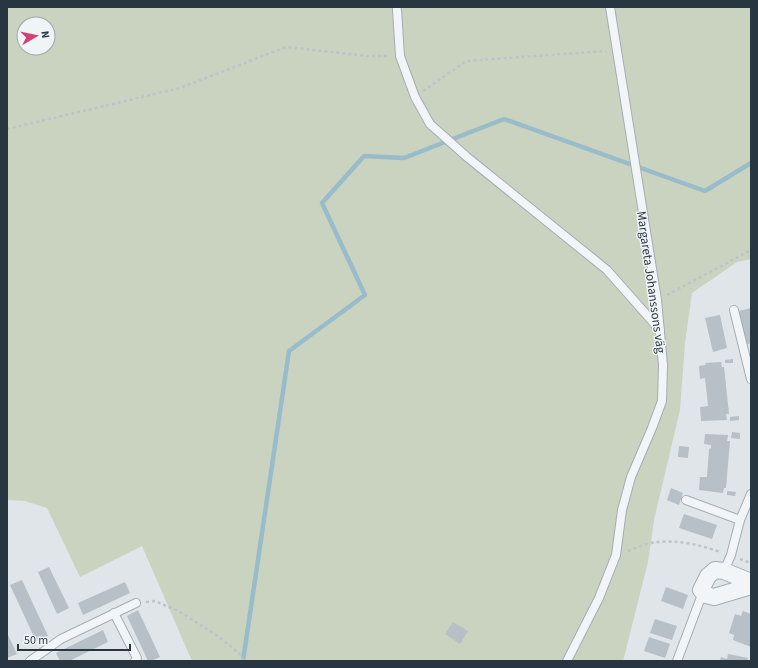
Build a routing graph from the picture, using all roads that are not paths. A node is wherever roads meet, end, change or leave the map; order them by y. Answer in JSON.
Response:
{"nodes":[{"id":1,"x":610,"y":7,"type":"edge"},
{"id":2,"x":397,"y":10,"type":"dead end"},
{"id":3,"x":734,"y":310,"type":"dead end"},
{"id":4,"x":660,"y":330,"type":"junction"},
{"id":5,"x":751,"y":380,"type":"edge"},
{"id":6,"x":751,"y":495,"type":"edge"},
{"id":7,"x":686,"y":500,"type":"dead end"},
{"id":8,"x":740,"y":520,"type":"junction"},
{"id":9,"x":724,"y":571,"type":"junction"},
{"id":10,"x":751,"y":582,"type":"edge"},
{"id":11,"x":751,"y":586,"type":"edge"},
{"id":12,"x":703,"y":592,"type":"junction"},
{"id":13,"x":136,"y":603,"type":"road end"},
{"id":14,"x":114,"y":613,"type":"junction"},
{"id":15,"x":30,"y":661,"type":"edge"},
{"id":16,"x":135,"y":661,"type":"edge"},
{"id":17,"x":567,"y":661,"type":"edge"},
{"id":18,"x":677,"y":661,"type":"edge"}],
"edges":[{"from":1,"to":4,"type":"lane","name":"Margareta Johanssons väg"},
{"from":2,"to":4,"type":"lane"},
{"from":3,"to":5,"type":"lane"},
{"from":4,"to":17,"type":"lane","name":"Margareta Johanssons väg"},
{"from":6,"to":8,"type":"lane"},
{"from":7,"to":8,"type":"lane"},
{"from":8,"to":9,"type":"lane"},
{"from":9,"to":10,"type":"street"},
{"from":9,"to":12,"type":"street"},
{"from":11,"to":12,"type":"street"},
{"from":12,"to":18,"type":"lane"},
{"from":13,"to":14,"type":"lane"},
{"from":14,"to":15,"type":"lane"},
{"from":14,"to":16,"type":"lane"}]}
